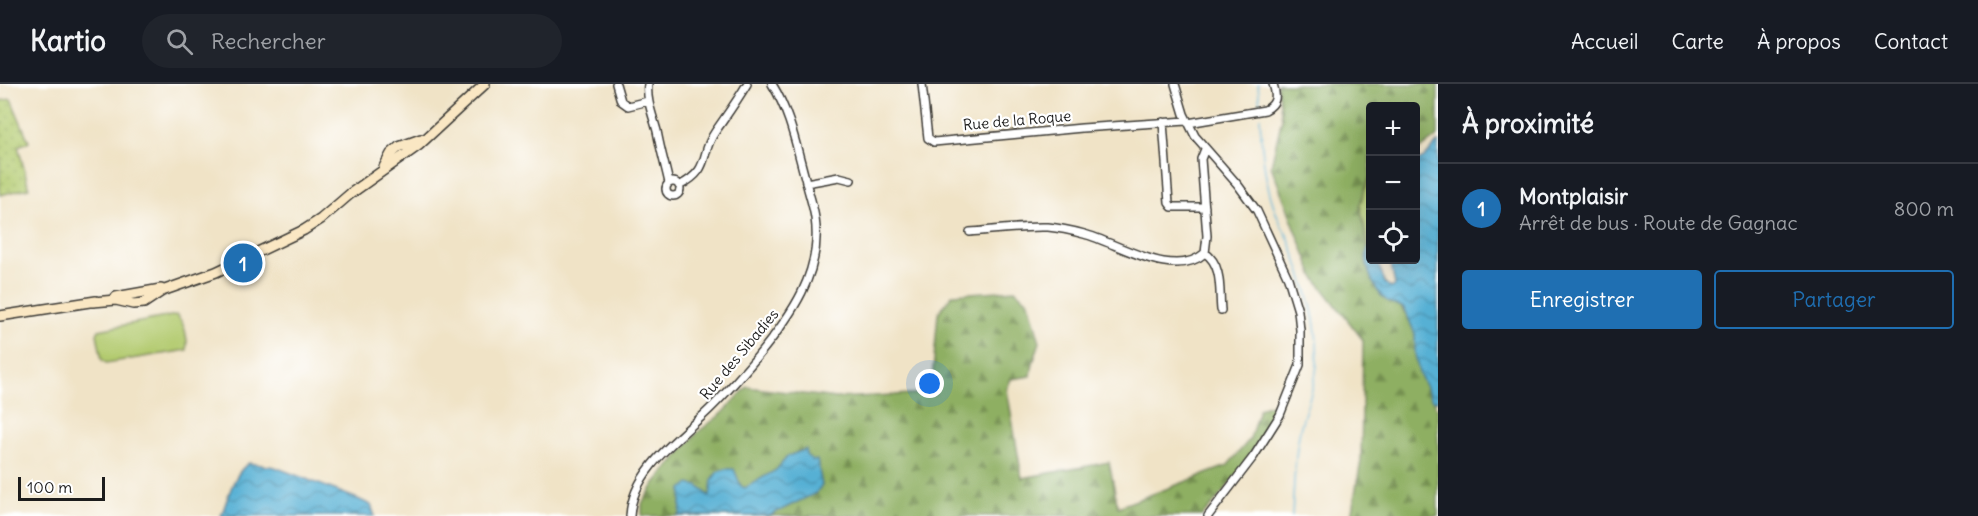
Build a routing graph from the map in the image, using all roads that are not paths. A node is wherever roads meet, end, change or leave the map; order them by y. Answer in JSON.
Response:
{"nodes":[{"id":1,"x":485,"y":84,"type":"edge"},
{"id":2,"x":616,"y":84,"type":"edge"},
{"id":3,"x":648,"y":84,"type":"edge"},
{"id":4,"x":747,"y":84,"type":"edge"},
{"id":5,"x":772,"y":84,"type":"edge"},
{"id":6,"x":922,"y":84,"type":"edge"},
{"id":7,"x":1175,"y":84,"type":"edge"},
{"id":8,"x":1273,"y":84,"type":"edge"},
{"id":9,"x":648,"y":101,"type":"junction"},
{"id":10,"x":1163,"y":122,"type":"junction"},
{"id":11,"x":1188,"y":122,"type":"junction"},
{"id":12,"x":1205,"y":149,"type":"junction"},
{"id":13,"x":852,"y":180,"type":"dead end"},
{"id":14,"x":669,"y":183,"type":"junction"},
{"id":15,"x":806,"y":183,"type":"junction"},
{"id":16,"x":679,"y":186,"type":"junction"},
{"id":17,"x":1204,"y":207,"type":"junction"},
{"id":18,"x":970,"y":232,"type":"dead end"},
{"id":19,"x":1205,"y":253,"type":"junction"},
{"id":20,"x":1221,"y":310,"type":"dead end"},
{"id":21,"x":0,"y":316,"type":"edge"},
{"id":22,"x":630,"y":516,"type":"edge"},
{"id":23,"x":1208,"y":516,"type":"edge"}],
"edges":[{"from":1,"to":21,"type":"main road"},
{"from":2,"to":9,"type":"street"},
{"from":3,"to":9,"type":"street"},
{"from":4,"to":16,"type":"street"},
{"from":5,"to":15,"type":"street","name":"Rue des Sibadies"},
{"from":6,"to":10,"type":"street","name":"Rue de la Roque"},
{"from":7,"to":11,"type":"street"},
{"from":8,"to":11,"type":"street"},
{"from":9,"to":14,"type":"street"},
{"from":10,"to":11,"type":"street","name":"Rue de la Roque"},
{"from":10,"to":17,"type":"street"},
{"from":11,"to":12,"type":"street"},
{"from":12,"to":17,"type":"street"},
{"from":12,"to":23,"type":"street"},
{"from":13,"to":15,"type":"street"},
{"from":14,"to":16,"type":"street"},
{"from":14,"to":16,"type":"street"},
{"from":15,"to":22,"type":"street","name":"Rue des Sibadies"},
{"from":17,"to":19,"type":"street"},
{"from":18,"to":19,"type":"street"},
{"from":19,"to":20,"type":"street"}]}
